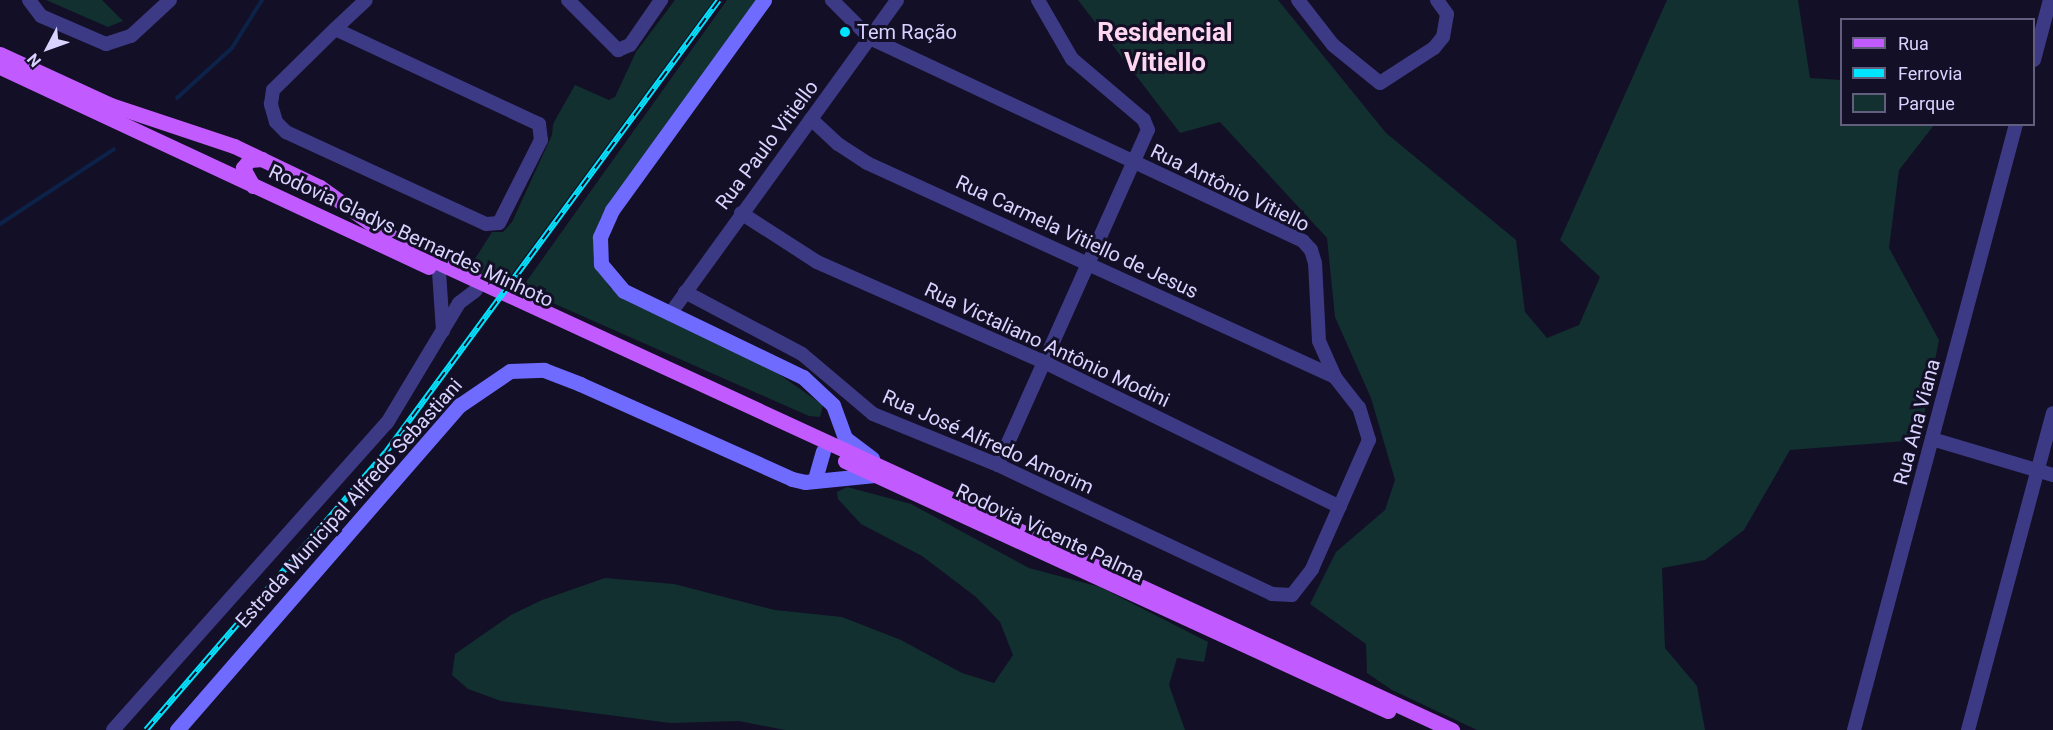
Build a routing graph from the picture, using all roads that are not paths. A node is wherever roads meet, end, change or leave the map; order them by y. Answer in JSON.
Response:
{"nodes":[{"id":1,"x":28,"y":0,"type":"edge"},
{"id":2,"x":170,"y":0,"type":"edge"},
{"id":3,"x":366,"y":0,"type":"edge"},
{"id":4,"x":568,"y":0,"type":"edge"},
{"id":5,"x":661,"y":0,"type":"edge"},
{"id":6,"x":764,"y":0,"type":"edge"},
{"id":7,"x":832,"y":0,"type":"edge"},
{"id":8,"x":897,"y":0,"type":"edge"},
{"id":9,"x":1038,"y":0,"type":"edge"},
{"id":10,"x":1298,"y":0,"type":"edge"},
{"id":11,"x":1437,"y":0,"type":"edge"},
{"id":12,"x":2051,"y":1,"type":"edge"},
{"id":13,"x":335,"y":28,"type":"junction"},
{"id":14,"x":870,"y":38,"type":"junction"},
{"id":15,"x":0,"y":54,"type":"edge"},
{"id":16,"x":2035,"y":57,"type":"edge"},
{"id":17,"x":0,"y":67,"type":"edge"},
{"id":18,"x":811,"y":119,"type":"junction"},
{"id":19,"x":2015,"y":126,"type":"edge"},
{"id":20,"x":262,"y":159,"type":"junction"},
{"id":21,"x":1135,"y":163,"type":"junction"},
{"id":22,"x":253,"y":186,"type":"junction"},
{"id":23,"x":741,"y":213,"type":"junction"},
{"id":24,"x":1089,"y":264,"type":"junction"},
{"id":25,"x":439,"y":272,"type":"junction"},
{"id":26,"x":484,"y":288,"type":"junction"},
{"id":27,"x":685,"y":292,"type":"junction"},
{"id":28,"x":670,"y":314,"type":"junction"},
{"id":29,"x":443,"y":333,"type":"junction"},
{"id":30,"x":1046,"y":363,"type":"junction"},
{"id":31,"x":652,"y":366,"type":"joint"},
{"id":32,"x":1335,"y":377,"type":"junction"},
{"id":33,"x":833,"y":405,"type":"junction"},
{"id":34,"x":2053,"y":413,"type":"edge"},
{"id":35,"x":1932,"y":439,"type":"junction"},
{"id":36,"x":823,"y":445,"type":"junction"},
{"id":37,"x":998,"y":465,"type":"junction"},
{"id":38,"x":2038,"y":470,"type":"junction"},
{"id":39,"x":893,"y":471,"type":"junction"},
{"id":40,"x":875,"y":475,"type":"junction"},
{"id":41,"x":2053,"y":475,"type":"edge"},
{"id":42,"x":815,"y":479,"type":"junction"},
{"id":43,"x":1340,"y":507,"type":"junction"},
{"id":44,"x":1292,"y":595,"type":"joint"},
{"id":45,"x":113,"y":730,"type":"edge"},
{"id":46,"x":177,"y":730,"type":"edge"},
{"id":47,"x":1433,"y":730,"type":"edge"},
{"id":48,"x":1452,"y":730,"type":"edge"},
{"id":49,"x":1854,"y":730,"type":"edge"},
{"id":50,"x":1968,"y":730,"type":"edge"}],
"edges":[{"from":1,"to":2,"type":"street"},
{"from":3,"to":13,"type":"street"},
{"from":4,"to":5,"type":"street"},
{"from":6,"to":28,"type":"main road"},
{"from":7,"to":14,"type":"street","name":"Rua Antônio Vitiello"},
{"from":8,"to":14,"type":"street","name":"Rua Paulo Vitiello"},
{"from":9,"to":21,"type":"street"},
{"from":10,"to":11,"type":"street"},
{"from":12,"to":16,"type":"street"},
{"from":13,"to":13,"type":"street"},
{"from":14,"to":18,"type":"street","name":"Rua Paulo Vitiello"},
{"from":14,"to":21,"type":"street","name":"Rua Antônio Vitiello"},
{"from":15,"to":20,"type":"main road"},
{"from":17,"to":22,"type":"main road","name":"Rodovia Gladys Bernardes Minhoto"},
{"from":18,"to":23,"type":"street","name":"Rua Paulo Vitiello"},
{"from":18,"to":24,"type":"street","name":"Rua Carmela Vitiello de Jesus"},
{"from":19,"to":35,"type":"street","name":"Rua Ana Viana"},
{"from":20,"to":22,"type":"main road"},
{"from":20,"to":26,"type":"main road","name":"Rodovia Gladys Bernardes Minhoto"},
{"from":21,"to":24,"type":"street"},
{"from":21,"to":32,"type":"street","name":"Rua Antônio Vitiello"},
{"from":22,"to":25,"type":"main road","name":"Rodovia Gladys Bernardes Minhoto"},
{"from":23,"to":27,"type":"street","name":"Rua Paulo Vitiello"},
{"from":23,"to":30,"type":"street","name":"Rua Victaliano Antônio Modini"},
{"from":24,"to":30,"type":"street"},
{"from":24,"to":32,"type":"street","name":"Rua Carmela Vitiello de Jesus"},
{"from":25,"to":26,"type":"main road","name":"Rodovia Gladys Bernardes Minhoto"},
{"from":25,"to":29,"type":"street"},
{"from":26,"to":29,"type":"street"},
{"from":26,"to":31,"type":"main road","name":"Rodovia Gladys Bernardes Minhoto"},
{"from":27,"to":28,"type":"street","name":"Rua Paulo Vitiello"},
{"from":27,"to":37,"type":"street","name":"Rua José Alfredo Amorim"},
{"from":28,"to":33,"type":"main road"},
{"from":29,"to":45,"type":"street"},
{"from":30,"to":37,"type":"street"},
{"from":30,"to":43,"type":"street","name":"Rua Victaliano Antônio Modini"},
{"from":31,"to":36,"type":"main road","name":"Rodovia Vicente Palma"},
{"from":32,"to":43,"type":"street","name":"Rua Antônio Vitiello"},
{"from":33,"to":36,"type":"main road"},
{"from":33,"to":39,"type":"main road"},
{"from":34,"to":38,"type":"street"},
{"from":35,"to":38,"type":"street"},
{"from":35,"to":49,"type":"street","name":"Rua Ana Viana"},
{"from":36,"to":39,"type":"main road","name":"Rodovia Vicente Palma"},
{"from":36,"to":40,"type":"main road","name":"Rodovia Vicente Palma"},
{"from":36,"to":42,"type":"main road"},
{"from":37,"to":44,"type":"street","name":"Rua José Alfredo Amorim"},
{"from":38,"to":41,"type":"street"},
{"from":38,"to":50,"type":"street"},
{"from":39,"to":48,"type":"main road","name":"Rodovia Vicente Palma"},
{"from":40,"to":42,"type":"main road","name":"Estrada Municipal Alfredo Sebastiani"},
{"from":40,"to":47,"type":"main road","name":"Rodovia Vicente Palma"},
{"from":42,"to":46,"type":"main road","name":"Estrada Municipal Alfredo Sebastiani"},
{"from":43,"to":44,"type":"street","name":"Rua Antônio Vitiello"}]}
